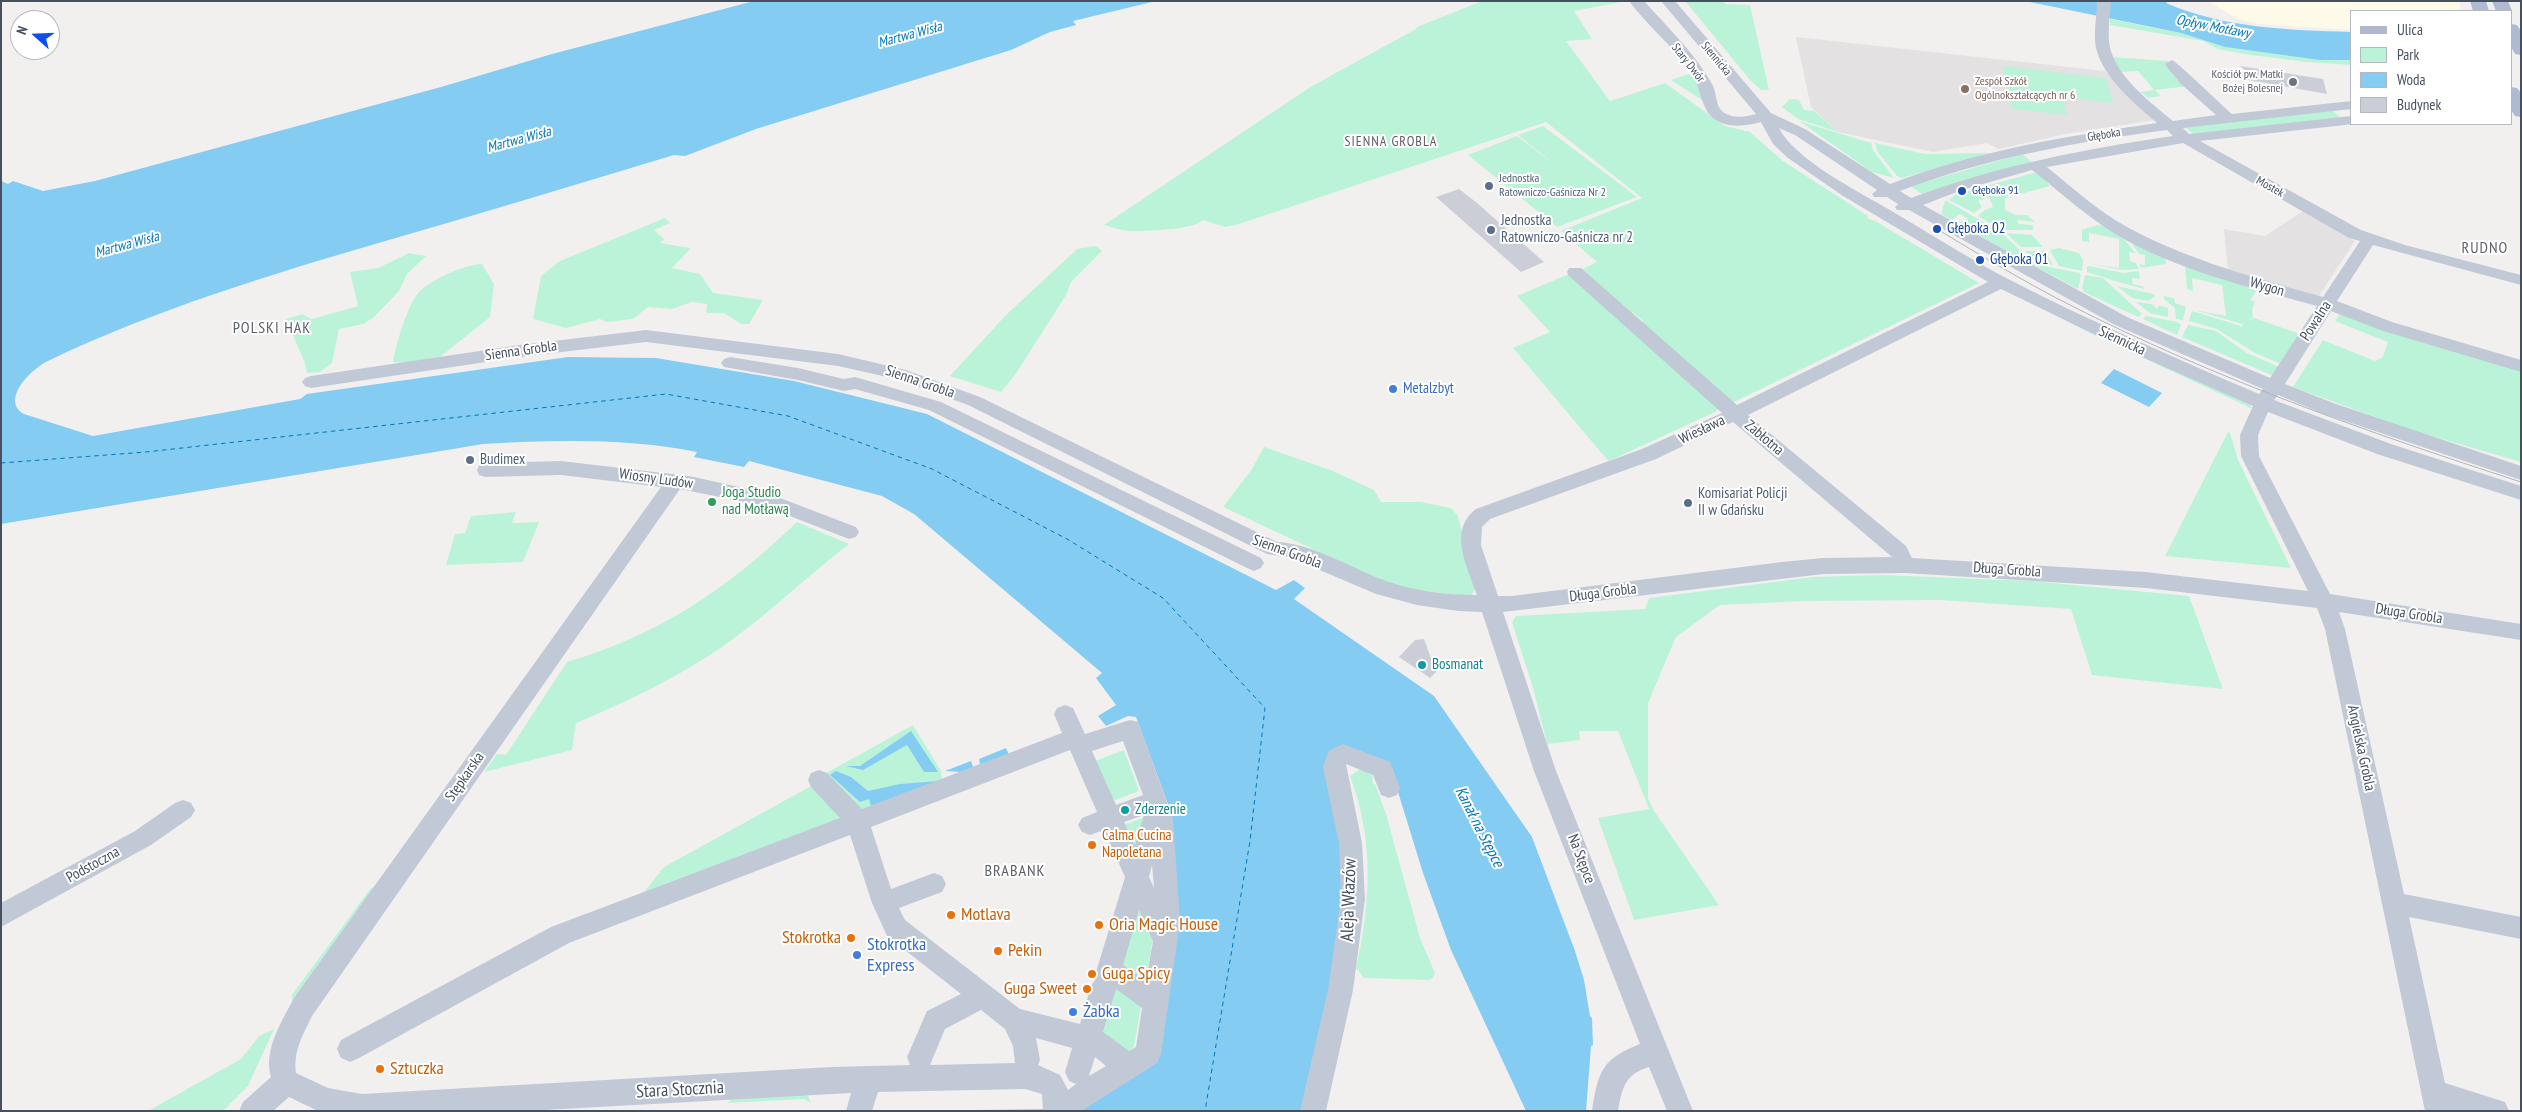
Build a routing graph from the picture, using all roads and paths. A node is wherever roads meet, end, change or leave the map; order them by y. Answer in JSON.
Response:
{"nodes":[{"id":1,"x":1636,"y":1,"type":"edge"},
{"id":2,"x":1668,"y":1,"type":"edge"},
{"id":3,"x":2104,"y":1,"type":"edge"},
{"id":4,"x":2512,"y":31,"type":"edge"},
{"id":5,"x":2520,"y":48,"type":"edge"},
{"id":6,"x":2172,"y":64,"type":"dead end"},
{"id":7,"x":2512,"y":94,"type":"edge"},
{"id":8,"x":2347,"y":109,"type":"edge"},
{"id":9,"x":2521,"y":114,"type":"edge"},
{"id":10,"x":1766,"y":116,"type":"junction"},
{"id":11,"x":2228,"y":119,"type":"junction"},
{"id":12,"x":2350,"y":120,"type":"edge"},
{"id":13,"x":2170,"y":125,"type":"junction"},
{"id":14,"x":2187,"y":139,"type":"junction"},
{"id":15,"x":2028,"y":150,"type":"junction"},
{"id":16,"x":2040,"y":164,"type":"junction"},
{"id":17,"x":1887,"y":191,"type":"junction"},
{"id":18,"x":1865,"y":200,"type":"junction"},
{"id":19,"x":1909,"y":204,"type":"junction"},
{"id":20,"x":1886,"y":214,"type":"junction"},
{"id":21,"x":2370,"y":239,"type":"junction"},
{"id":22,"x":1575,"y":272,"type":"dead end"},
{"id":23,"x":2521,"y":280,"type":"edge"},
{"id":24,"x":2001,"y":282,"type":"junction"},
{"id":25,"x":2328,"y":304,"type":"junction"},
{"id":26,"x":730,"y":363,"type":"dead end"},
{"id":27,"x":2521,"y":366,"type":"edge"},
{"id":28,"x":311,"y":382,"type":"dead end"},
{"id":29,"x":2274,"y":387,"type":"junction"},
{"id":30,"x":2263,"y":403,"type":"junction"},
{"id":31,"x":1735,"y":414,"type":"junction"},
{"id":32,"x":486,"y":470,"type":"dead end"},
{"id":33,"x":2521,"y":473,"type":"edge"},
{"id":34,"x":675,"y":481,"type":"junction"},
{"id":35,"x":2521,"y":493,"type":"edge"},
{"id":36,"x":849,"y":532,"type":"dead end"},
{"id":37,"x":1254,"y":563,"type":"dead end"},
{"id":38,"x":1905,"y":565,"type":"junction"},
{"id":39,"x":2324,"y":601,"type":"junction"},
{"id":40,"x":1491,"y":604,"type":"junction"},
{"id":41,"x":2521,"y":632,"type":"edge"},
{"id":42,"x":1065,"y":714,"type":"dead end"},
{"id":43,"x":1077,"y":742,"type":"junction"},
{"id":44,"x":819,"y":780,"type":"dead end"},
{"id":45,"x":1389,"y":788,"type":"dead end"},
{"id":46,"x":1157,"y":803,"type":"junction"},
{"id":47,"x":183,"y":810,"type":"dead end"},
{"id":48,"x":857,"y":820,"type":"junction"},
{"id":49,"x":1100,"y":821,"type":"junction"},
{"id":50,"x":1137,"y":877,"type":"junction"},
{"id":51,"x":934,"y":884,"type":"dead end"},
{"id":52,"x":2394,"y":903,"type":"junction"},
{"id":53,"x":884,"y":904,"type":"junction"},
{"id":54,"x":1,"y":916,"type":"edge"},
{"id":55,"x":2521,"y":928,"type":"edge"},
{"id":56,"x":1165,"y":941,"type":"junction"},
{"id":57,"x":1107,"y":976,"type":"junction"},
{"id":58,"x":983,"y":996,"type":"junction"},
{"id":59,"x":1155,"y":1002,"type":"junction"},
{"id":60,"x":1014,"y":1020,"type":"junction"},
{"id":61,"x":1088,"y":1040,"type":"junction"},
{"id":62,"x":350,"y":1049,"type":"dead end"},
{"id":63,"x":1655,"y":1052,"type":"junction"},
{"id":64,"x":920,"y":1056,"type":"dead end"},
{"id":65,"x":1027,"y":1060,"type":"dead end"},
{"id":66,"x":1129,"y":1067,"type":"junction"},
{"id":67,"x":1078,"y":1072,"type":"dead end"},
{"id":68,"x":868,"y":1080,"type":"junction"},
{"id":69,"x":286,"y":1082,"type":"junction"},
{"id":70,"x":2436,"y":1102,"type":"edge"},
{"id":71,"x":1062,"y":1107,"type":"edge"},
{"id":72,"x":252,"y":1111,"type":"edge"},
{"id":73,"x":859,"y":1111,"type":"edge"},
{"id":74,"x":1313,"y":1111,"type":"edge"},
{"id":75,"x":1605,"y":1111,"type":"edge"},
{"id":76,"x":1680,"y":1111,"type":"edge"},
{"id":77,"x":2496,"y":1111,"type":"edge"}],
"edges":[{"from":1,"to":10,"type":"street","name":"Stary Dwór"},
{"from":2,"to":10,"type":"street","name":"Siennicka"},
{"from":3,"to":13,"type":"street","name":"Mostek"},
{"from":4,"to":5,"type":"main road"},
{"from":6,"to":11,"type":"street"},
{"from":7,"to":9,"type":"main road"},
{"from":8,"to":11,"type":"street","name":"Głęboka"},
{"from":10,"to":17,"type":"street","name":"Siennicka"},
{"from":10,"to":18,"type":"street","name":"Siennicka"},
{"from":11,"to":13,"type":"street","name":"Głęboka"},
{"from":12,"to":14,"type":"street","name":"Głęboka"},
{"from":13,"to":14,"type":"street","name":"Mostek"},
{"from":13,"to":15,"type":"street","name":"Głęboka"},
{"from":14,"to":16,"type":"street","name":"Głęboka"},
{"from":14,"to":21,"type":"street","name":"Mostek"},
{"from":15,"to":16,"type":"street","name":"Wygon"},
{"from":15,"to":17,"type":"street","name":"Głęboka"},
{"from":16,"to":19,"type":"street","name":"Głęboka"},
{"from":16,"to":25,"type":"street","name":"Wygon"},
{"from":17,"to":18,"type":"street","name":"Głęboka"},
{"from":17,"to":19,"type":"street","name":"Siennicka"},
{"from":18,"to":20,"type":"street","name":"Siennicka"},
{"from":19,"to":20,"type":"street","name":"Głęboka"},
{"from":19,"to":29,"type":"street","name":"Siennicka"},
{"from":20,"to":24,"type":"street","name":"Siennicka"},
{"from":21,"to":23,"type":"street","name":"Mostek"},
{"from":21,"to":25,"type":"street","name":"Powalna"},
{"from":22,"to":31,"type":"street","name":"Zabłotna"},
{"from":24,"to":30,"type":"street","name":"Siennicka"},
{"from":24,"to":31,"type":"street","name":"Wiesława"},
{"from":25,"to":27,"type":"street","name":"Wygon"},
{"from":25,"to":29,"type":"street","name":"Powalna"},
{"from":26,"to":37,"type":"street"},
{"from":28,"to":40,"type":"street","name":"Sienna Grobla"},
{"from":29,"to":30,"type":"street","name":"Powalna"},
{"from":29,"to":33,"type":"street","name":"Siennicka"},
{"from":30,"to":35,"type":"street","name":"Siennicka"},
{"from":30,"to":39,"type":"street","name":"Angielska Grobla"},
{"from":31,"to":38,"type":"street","name":"Zabłotna"},
{"from":31,"to":40,"type":"street","name":"Wiesława"},
{"from":32,"to":34,"type":"street","name":"Wiosny Ludów"},
{"from":34,"to":36,"type":"street","name":"Wiosny Ludów"},
{"from":34,"to":69,"type":"street","name":"Stępkarska"},
{"from":38,"to":39,"type":"street","name":"Długa Grobla"},
{"from":38,"to":40,"type":"street","name":"Długa Grobla"},
{"from":39,"to":41,"type":"street","name":"Długa Grobla"},
{"from":39,"to":52,"type":"street","name":"Angielska Grobla"},
{"from":40,"to":63,"type":"street","name":"Na Stępce"},
{"from":42,"to":43,"type":"street"},
{"from":43,"to":46,"type":"street"},
{"from":43,"to":48,"type":"street"},
{"from":43,"to":49,"type":"street"},
{"from":44,"to":48,"type":"street"},
{"from":45,"to":74,"type":"street","name":"Aleja Włazów"},
{"from":46,"to":49,"type":"street"},
{"from":46,"to":50,"type":"street"},
{"from":46,"to":56,"type":"street"},
{"from":47,"to":54,"type":"street","name":"Podstoczna"},
{"from":48,"to":53,"type":"street"},
{"from":48,"to":62,"type":"street"},
{"from":49,"to":50,"type":"street"},
{"from":50,"to":56,"type":"street"},
{"from":50,"to":57,"type":"street"},
{"from":51,"to":53,"type":"street"},
{"from":52,"to":55,"type":"street"},
{"from":52,"to":70,"type":"street","name":"Angielska Grobla"},
{"from":53,"to":58,"type":"street"},
{"from":56,"to":59,"type":"street"},
{"from":57,"to":59,"type":"street"},
{"from":57,"to":61,"type":"street"},
{"from":58,"to":60,"type":"street"},
{"from":58,"to":64,"type":"street"},
{"from":59,"to":66,"type":"street"},
{"from":60,"to":61,"type":"street"},
{"from":60,"to":65,"type":"street"},
{"from":61,"to":66,"type":"street"},
{"from":61,"to":67,"type":"street"},
{"from":63,"to":75,"type":"street"},
{"from":63,"to":76,"type":"street","name":"Na Stępce"},
{"from":66,"to":71,"type":"street"},
{"from":68,"to":69,"type":"street","name":"Stara Stocznia"},
{"from":68,"to":71,"type":"street","name":"Stara Stocznia"},
{"from":68,"to":73,"type":"street"},
{"from":69,"to":72,"type":"street"},
{"from":70,"to":77,"type":"street"}]}
